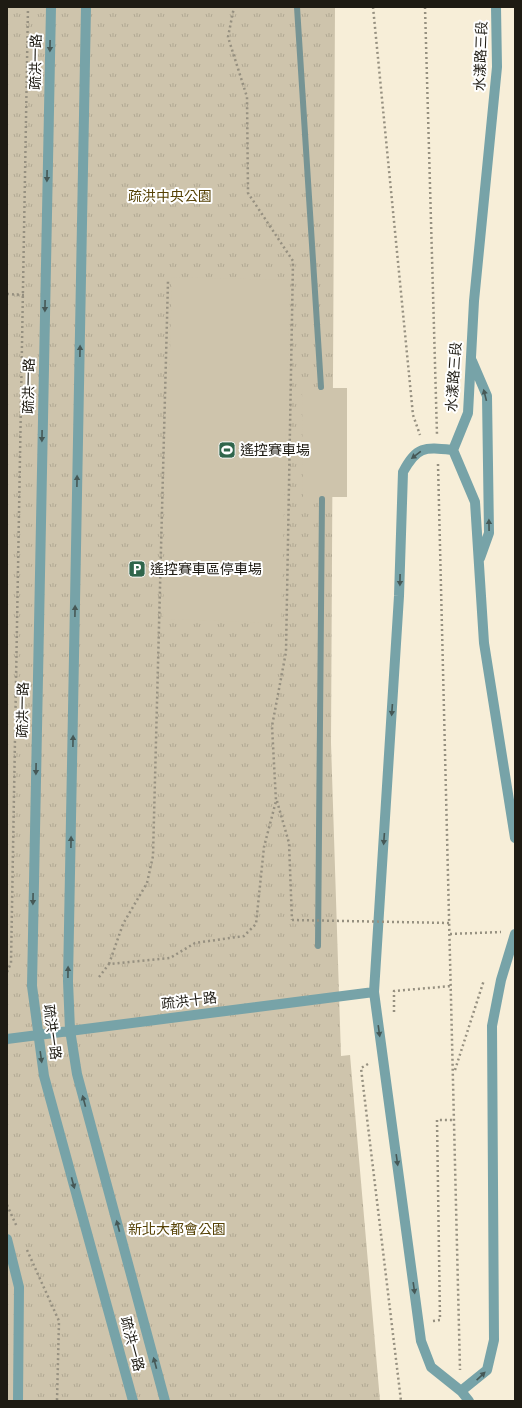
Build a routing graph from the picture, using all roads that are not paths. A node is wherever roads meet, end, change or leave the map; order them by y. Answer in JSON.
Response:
{"nodes":[{"id":1,"x":51,"y":7,"type":"edge"},
{"id":2,"x":86,"y":7,"type":"edge"},
{"id":3,"x":496,"y":7,"type":"edge"},
{"id":4,"x":470,"y":357,"type":"junction"},
{"id":5,"x":453,"y":450,"type":"junction"},
{"id":6,"x":479,"y":562,"type":"junction"},
{"id":7,"x":515,"y":838,"type":"edge"},
{"id":8,"x":511,"y":933,"type":"edge"},
{"id":9,"x":374,"y":992,"type":"junction"},
{"id":10,"x":70,"y":1030,"type":"junction"},
{"id":11,"x":38,"y":1035,"type":"junction"},
{"id":12,"x":7,"y":1039,"type":"edge"},
{"id":13,"x":7,"y":1239,"type":"edge"},
{"id":14,"x":461,"y":1391,"type":"junction"},
{"id":15,"x":18,"y":1401,"type":"edge"},
{"id":16,"x":134,"y":1401,"type":"edge"},
{"id":17,"x":165,"y":1401,"type":"edge"},
{"id":18,"x":469,"y":1401,"type":"edge"}],
"edges":[{"from":1,"to":11,"type":"street","name":"疏洪一路","one_way":true},
{"from":10,"to":2,"type":"street","name":"疏洪一路","one_way":true},
{"from":3,"to":4,"type":"street","name":"水漾路三段"},
{"from":4,"to":5,"type":"street","name":"水漾路三段"},
{"from":6,"to":4,"type":"street","one_way":true},
{"from":5,"to":6,"type":"street"},
{"from":5,"to":9,"type":"street","one_way":true},
{"from":6,"to":7,"type":"street"},
{"from":14,"to":8,"type":"street","one_way":true},
{"from":9,"to":10,"type":"street","name":"疏洪十路"},
{"from":9,"to":14,"type":"street","one_way":true},
{"from":10,"to":11,"type":"street","name":"疏洪十路"},
{"from":17,"to":10,"type":"street","name":"疏洪一路","one_way":true},
{"from":11,"to":12,"type":"street","name":"疏洪十路"},
{"from":11,"to":16,"type":"street","name":"疏洪一路","one_way":true},
{"from":13,"to":15,"type":"street"},
{"from":14,"to":18,"type":"street"}]}
